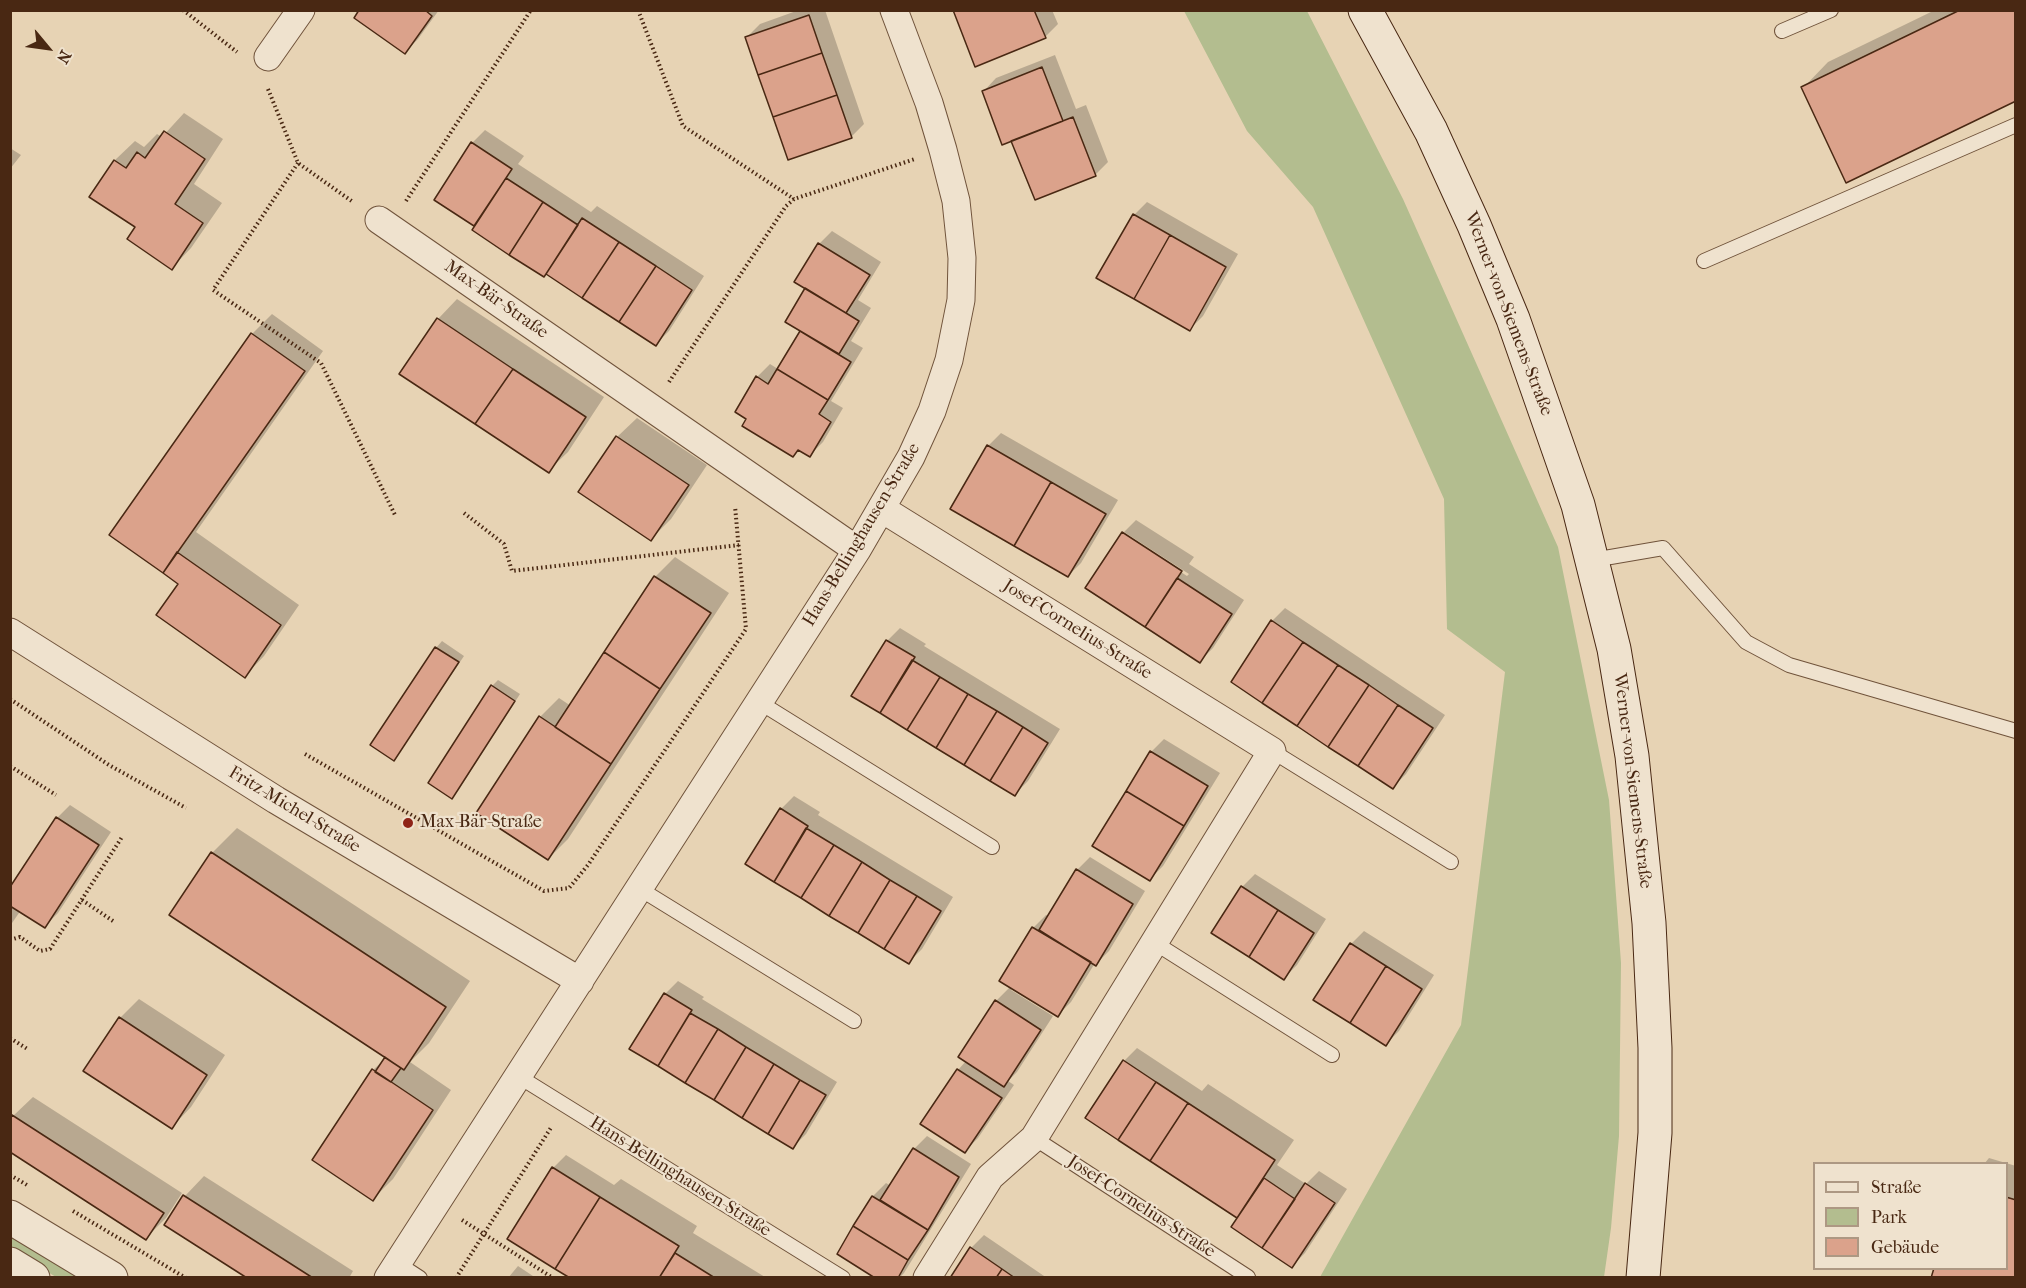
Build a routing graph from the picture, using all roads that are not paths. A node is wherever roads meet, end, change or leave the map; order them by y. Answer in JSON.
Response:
{"nodes":[{"id":1,"x":301,"y":10,"type":"edge"},
{"id":2,"x":894,"y":10,"type":"edge"},
{"id":3,"x":1365,"y":10,"type":"edge"},
{"id":4,"x":1831,"y":10,"type":"edge"},
{"id":5,"x":1782,"y":31,"type":"dead end"},
{"id":6,"x":258,"y":64,"type":"road end"},
{"id":7,"x":2016,"y":125,"type":"edge"},
{"id":8,"x":384,"y":223,"type":"road end"},
{"id":9,"x":1704,"y":261,"type":"dead end"},
{"id":10,"x":882,"y":509,"type":"junction"},
{"id":11,"x":857,"y":550,"type":"junction"},
{"id":12,"x":1593,"y":560,"type":"junction"},
{"id":13,"x":10,"y":632,"type":"edge"},
{"id":14,"x":759,"y":702,"type":"junction"},
{"id":15,"x":2016,"y":731,"type":"edge"},
{"id":16,"x":1272,"y":751,"type":"junction"},
{"id":17,"x":992,"y":847,"type":"dead end"},
{"id":18,"x":1451,"y":862,"type":"dead end"},
{"id":19,"x":640,"y":889,"type":"junction"},
{"id":20,"x":1155,"y":943,"type":"junction"},
{"id":21,"x":580,"y":981,"type":"junction"},
{"id":22,"x":854,"y":1021,"type":"dead end"},
{"id":23,"x":1332,"y":1055,"type":"dead end"},
{"id":24,"x":518,"y":1076,"type":"junction"},
{"id":25,"x":1034,"y":1138,"type":"junction"},
{"id":26,"x":10,"y":1217,"type":"edge"},
{"id":27,"x":10,"y":1264,"type":"edge"},
{"id":28,"x":392,"y":1270,"type":"edge"},
{"id":29,"x":1248,"y":1277,"type":"edge"},
{"id":30,"x":33,"y":1278,"type":"edge"},
{"id":31,"x":111,"y":1278,"type":"edge"},
{"id":32,"x":420,"y":1278,"type":"edge"},
{"id":33,"x":843,"y":1278,"type":"edge"},
{"id":34,"x":927,"y":1278,"type":"edge"},
{"id":35,"x":1643,"y":1278,"type":"edge"}],
"edges":[{"from":1,"to":6,"type":"street"},
{"from":2,"to":10,"type":"street","name":"Hans-Bellinghausen-Straße"},
{"from":3,"to":12,"type":"main road","name":"Werner-von-Siemens-Straße"},
{"from":4,"to":5,"type":"lane"},
{"from":7,"to":9,"type":"lane"},
{"from":8,"to":11,"type":"street","name":"Max-Bär-Straße"},
{"from":10,"to":11,"type":"street","name":"Hans-Bellinghausen-Straße"},
{"from":10,"to":16,"type":"street","name":"Josef-Cornelius-Straße"},
{"from":11,"to":14,"type":"street","name":"Hans-Bellinghausen-Straße"},
{"from":12,"to":15,"type":"lane"},
{"from":12,"to":35,"type":"main road","name":"Werner-von-Siemens-Straße"},
{"from":13,"to":21,"type":"street","name":"Fritz-Michel-Straße"},
{"from":14,"to":17,"type":"lane"},
{"from":14,"to":19,"type":"street","name":"Hans-Bellinghausen-Straße"},
{"from":16,"to":18,"type":"lane","name":"Josef-Cornelius-Straße"},
{"from":16,"to":20,"type":"street"},
{"from":19,"to":21,"type":"street","name":"Hans-Bellinghausen-Straße"},
{"from":19,"to":22,"type":"lane"},
{"from":20,"to":23,"type":"lane"},
{"from":20,"to":25,"type":"street"},
{"from":21,"to":24,"type":"street","name":"Hans-Bellinghausen-Straße"},
{"from":24,"to":28,"type":"street","name":"Hans-Bellinghausen-Straße"},
{"from":24,"to":33,"type":"lane","name":"Hans-Bellinghausen-Straße"},
{"from":25,"to":29,"type":"lane","name":"Josef-Cornelius-Straße"},
{"from":25,"to":34,"type":"street"},
{"from":26,"to":31,"type":"main road"},
{"from":27,"to":30,"type":"main road"},
{"from":28,"to":32,"type":"lane"}]}
